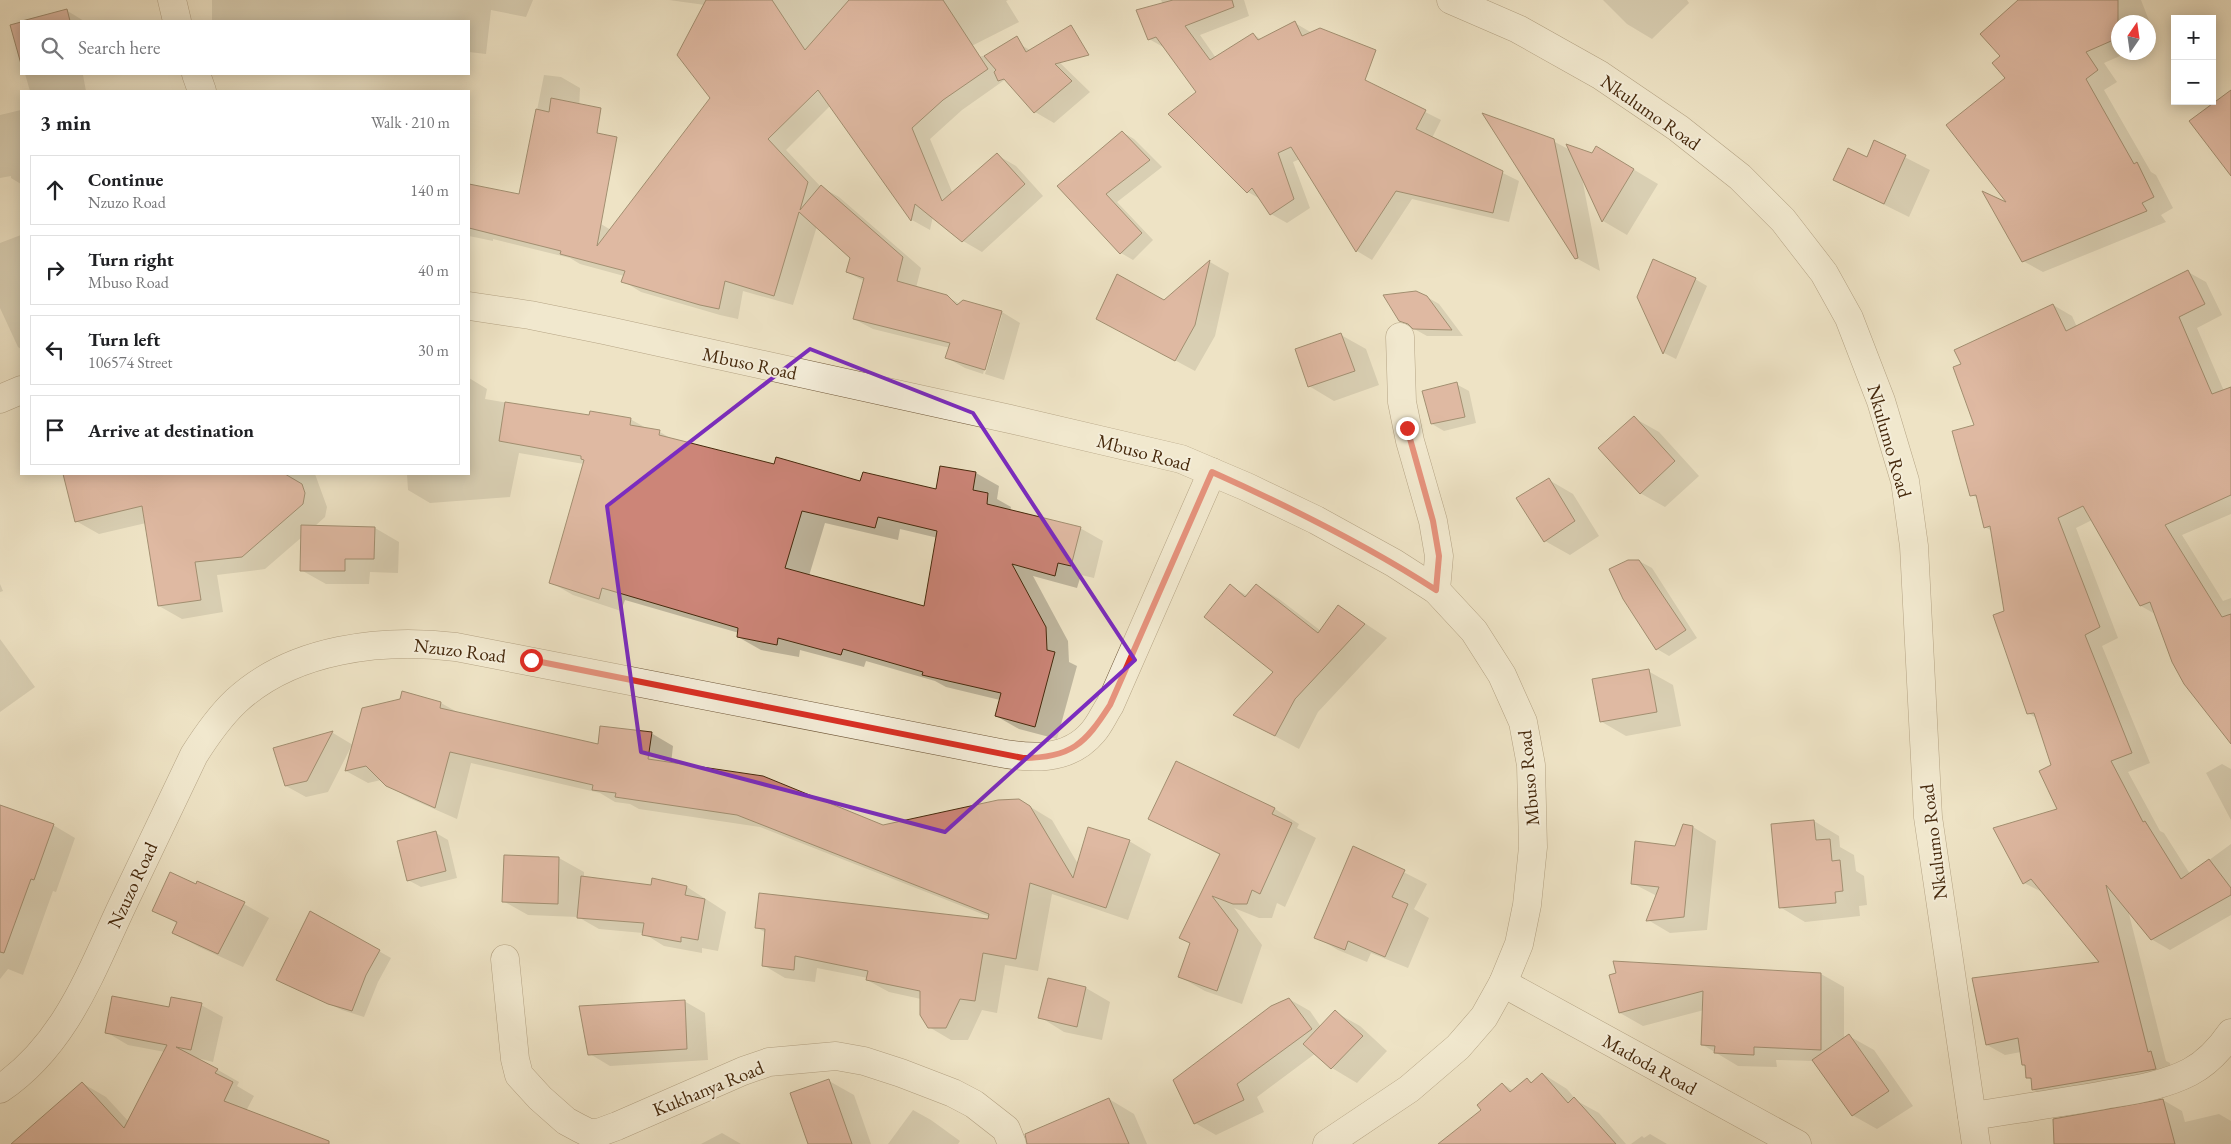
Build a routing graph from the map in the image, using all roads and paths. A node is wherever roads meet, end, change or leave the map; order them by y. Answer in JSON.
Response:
{"nodes":[{"id":1,"x":172,"y":0,"type":"edge"},
{"id":2,"x":1452,"y":0,"type":"edge"},
{"id":3,"x":177,"y":20,"type":"edge"},
{"id":4,"x":196,"y":75,"type":"edge"},
{"id":5,"x":202,"y":90,"type":"edge"},
{"id":6,"x":470,"y":306,"type":"edge"},
{"id":7,"x":1400,"y":337,"type":"dead end"},
{"id":8,"x":1212,"y":472,"type":"junction"},
{"id":9,"x":1436,"y":590,"type":"junction"},
{"id":10,"x":505,"y":959,"type":"dead end"},
{"id":11,"x":1503,"y":982,"type":"junction"},
{"id":12,"x":2231,"y":1033,"type":"edge"},
{"id":13,"x":0,"y":1089,"type":"edge"},
{"id":14,"x":1972,"y":1116,"type":"junction"},
{"id":15,"x":1012,"y":1144,"type":"edge"},
{"id":16,"x":1327,"y":1144,"type":"edge"},
{"id":17,"x":1797,"y":1144,"type":"edge"},
{"id":18,"x":1976,"y":1144,"type":"edge"}],
"edges":[{"from":1,"to":3,"type":"street"},
{"from":2,"to":14,"type":"street","name":"Nkulumo Road"},
{"from":4,"to":5,"type":"street"},
{"from":6,"to":8,"type":"street","name":"Mbuso Road"},
{"from":7,"to":9,"type":"street"},
{"from":8,"to":9,"type":"street","name":"Mbuso Road"},
{"from":8,"to":13,"type":"street","name":"Nzuzo Road"},
{"from":9,"to":11,"type":"street","name":"Mbuso Road"},
{"from":10,"to":15,"type":"street","name":"Kukhanya Road"},
{"from":11,"to":16,"type":"street","name":"Mbuso Road"},
{"from":11,"to":17,"type":"street","name":"Madoda Road"},
{"from":12,"to":14,"type":"street"},
{"from":14,"to":18,"type":"street","name":"Nkulumo Road"}]}
